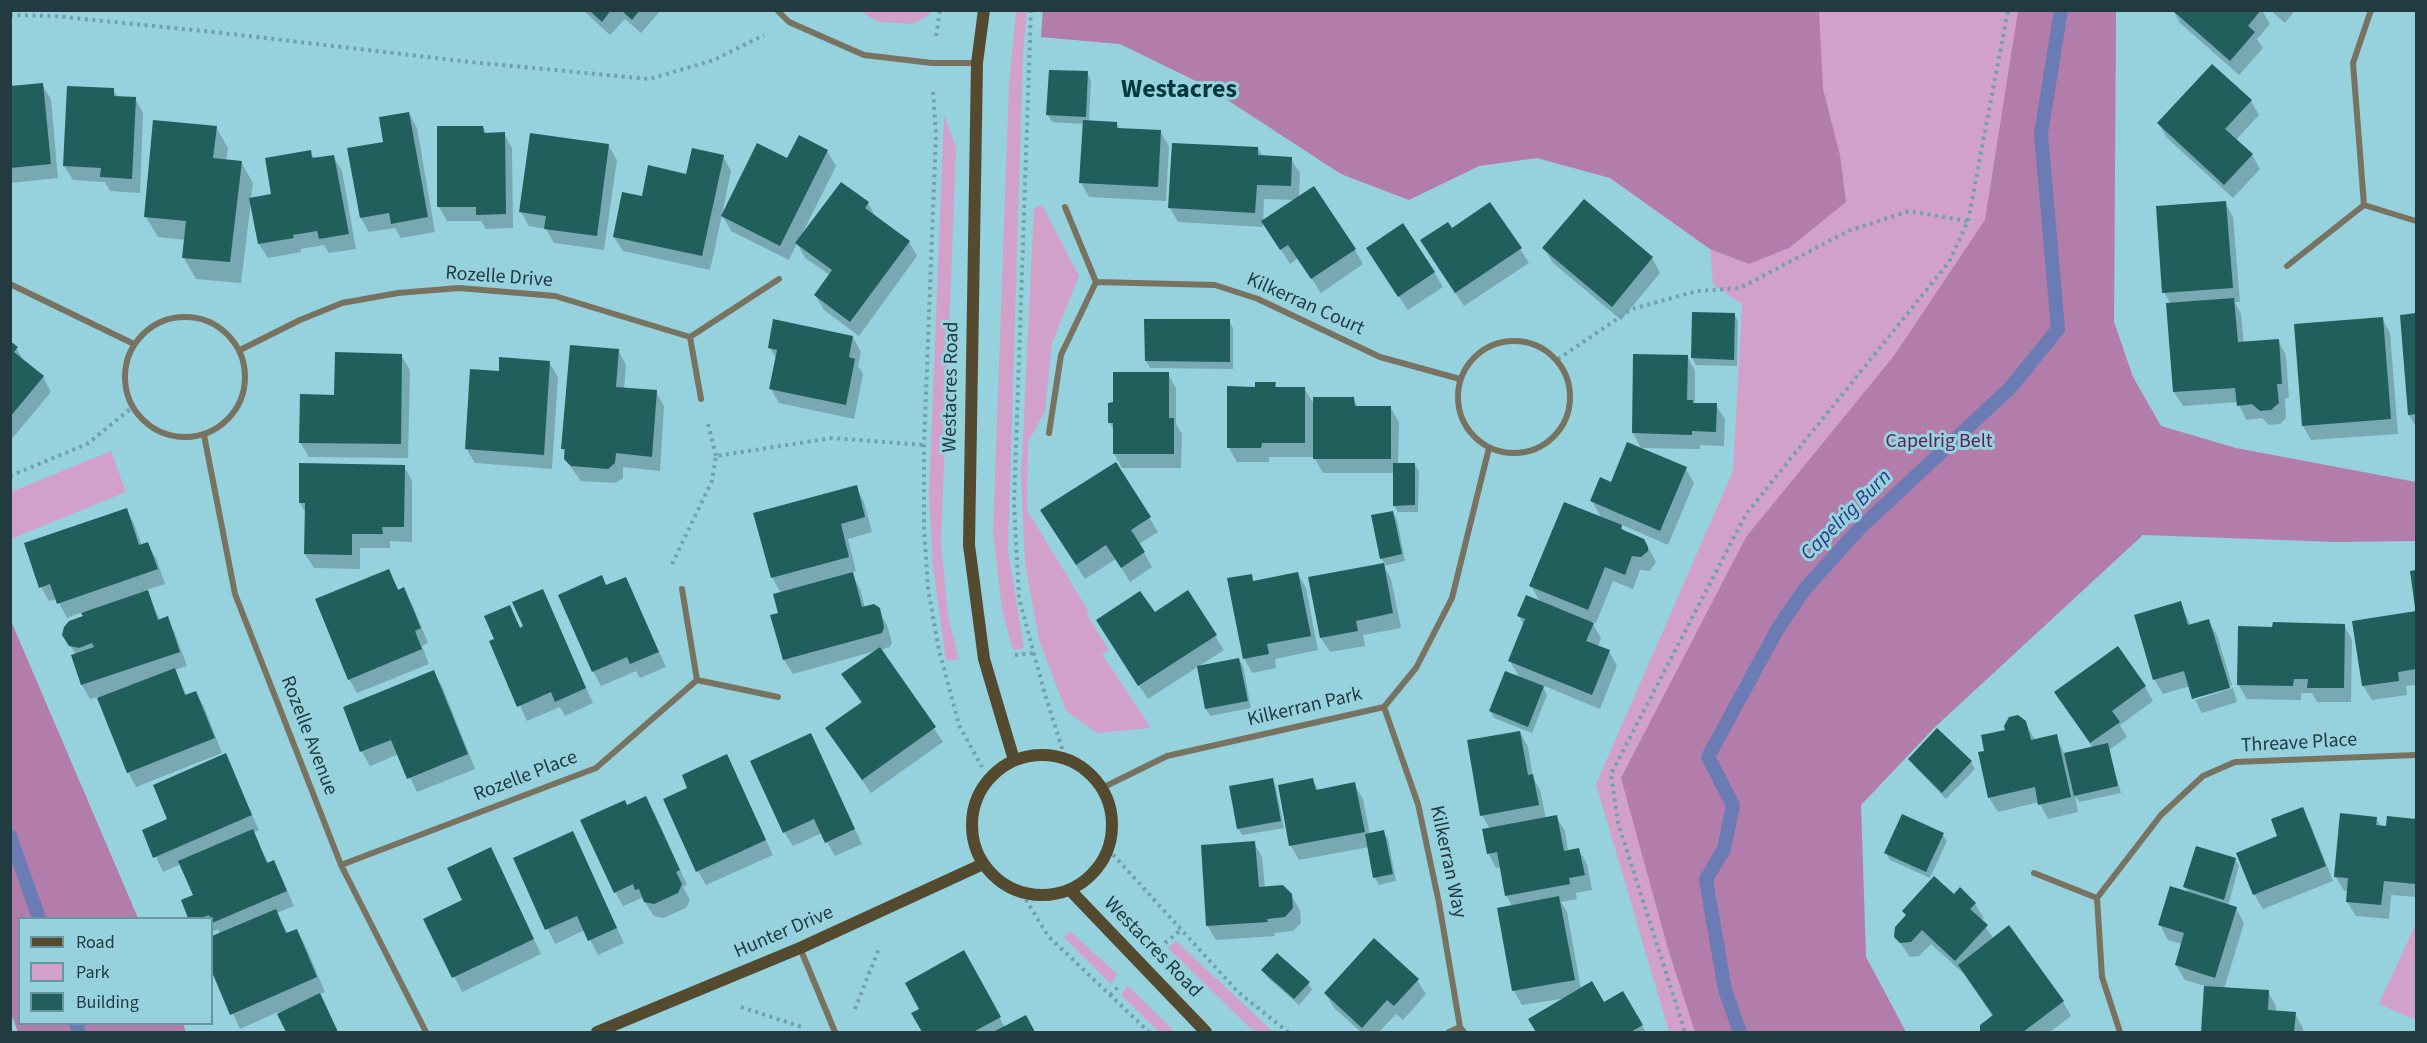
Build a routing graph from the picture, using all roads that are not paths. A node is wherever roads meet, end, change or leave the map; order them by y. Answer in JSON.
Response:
{"nodes":[{"id":1,"x":777,"y":10,"type":"edge"},
{"id":2,"x":984,"y":10,"type":"edge"},
{"id":3,"x":2371,"y":10,"type":"edge"},
{"id":4,"x":977,"y":63,"type":"junction"},
{"id":5,"x":2364,"y":205,"type":"junction"},
{"id":6,"x":1065,"y":207,"type":"dead end"},
{"id":7,"x":2416,"y":221,"type":"edge"},
{"id":8,"x":2287,"y":266,"type":"dead end"},
{"id":9,"x":780,"y":279,"type":"dead end"},
{"id":10,"x":1096,"y":282,"type":"junction"},
{"id":11,"x":10,"y":284,"type":"edge"},
{"id":12,"x":690,"y":337,"type":"junction"},
{"id":13,"x":134,"y":344,"type":"junction"},
{"id":14,"x":240,"y":350,"type":"junction"},
{"id":15,"x":1460,"y":379,"type":"junction"},
{"id":16,"x":701,"y":399,"type":"dead end"},
{"id":17,"x":1049,"y":433,"type":"dead end"},
{"id":18,"x":204,"y":435,"type":"junction"},
{"id":19,"x":1489,"y":448,"type":"junction"},
{"id":20,"x":682,"y":589,"type":"road end"},
{"id":21,"x":697,"y":680,"type":"junction"},
{"id":22,"x":778,"y":697,"type":"dead end"},
{"id":23,"x":1384,"y":707,"type":"junction"},
{"id":24,"x":2416,"y":755,"type":"edge"},
{"id":25,"x":1014,"y":760,"type":"junction"},
{"id":26,"x":1102,"y":788,"type":"junction"},
{"id":27,"x":983,"y":864,"type":"junction"},
{"id":28,"x":341,"y":865,"type":"junction"},
{"id":29,"x":2034,"y":873,"type":"dead end"},
{"id":30,"x":1070,"y":890,"type":"junction"},
{"id":31,"x":2097,"y":898,"type":"junction"},
{"id":32,"x":800,"y":948,"type":"junction"},
{"id":33,"x":1462,"y":1030,"type":"edge"},
{"id":34,"x":426,"y":1032,"type":"edge"},
{"id":35,"x":597,"y":1032,"type":"edge"},
{"id":36,"x":835,"y":1032,"type":"edge"},
{"id":37,"x":1206,"y":1032,"type":"edge"},
{"id":38,"x":1449,"y":1032,"type":"edge"},
{"id":39,"x":2120,"y":1032,"type":"edge"}],
"edges":[{"from":1,"to":4,"type":"street"},
{"from":2,"to":4,"type":"street","name":"Westacres Road"},
{"from":3,"to":5,"type":"street"},
{"from":4,"to":25,"type":"street","name":"Westacres Road"},
{"from":5,"to":7,"type":"street"},
{"from":5,"to":8,"type":"street"},
{"from":6,"to":10,"type":"street"},
{"from":9,"to":12,"type":"street"},
{"from":10,"to":15,"type":"street","name":"Kilkerran Court"},
{"from":10,"to":17,"type":"street"},
{"from":11,"to":13,"type":"street"},
{"from":12,"to":14,"type":"street","name":"Rozelle Drive"},
{"from":12,"to":16,"type":"street"},
{"from":13,"to":14,"type":"street"},
{"from":13,"to":18,"type":"street"},
{"from":14,"to":18,"type":"street"},
{"from":15,"to":19,"type":"street"},
{"from":15,"to":19,"type":"street"},
{"from":18,"to":28,"type":"street","name":"Rozelle Avenue"},
{"from":19,"to":23,"type":"street","name":"Kilkerran Park"},
{"from":20,"to":21,"type":"street"},
{"from":21,"to":22,"type":"street"},
{"from":21,"to":28,"type":"street","name":"Rozelle Place"},
{"from":23,"to":26,"type":"street","name":"Kilkerran Park"},
{"from":23,"to":33,"type":"street","name":"Kilkerran Way"},
{"from":24,"to":31,"type":"street","name":"Threave Place"},
{"from":25,"to":26,"type":"street"},
{"from":25,"to":27,"type":"street"},
{"from":26,"to":30,"type":"street"},
{"from":27,"to":30,"type":"street"},
{"from":27,"to":32,"type":"street","name":"Hunter Drive"},
{"from":28,"to":34,"type":"street","name":"Rozelle Avenue"},
{"from":29,"to":31,"type":"street"},
{"from":30,"to":37,"type":"street","name":"Westacres Road"},
{"from":31,"to":39,"type":"street"},
{"from":32,"to":35,"type":"street","name":"Hunter Drive"},
{"from":32,"to":36,"type":"street"},
{"from":33,"to":38,"type":"street","name":"Kilkerran Way"}]}
